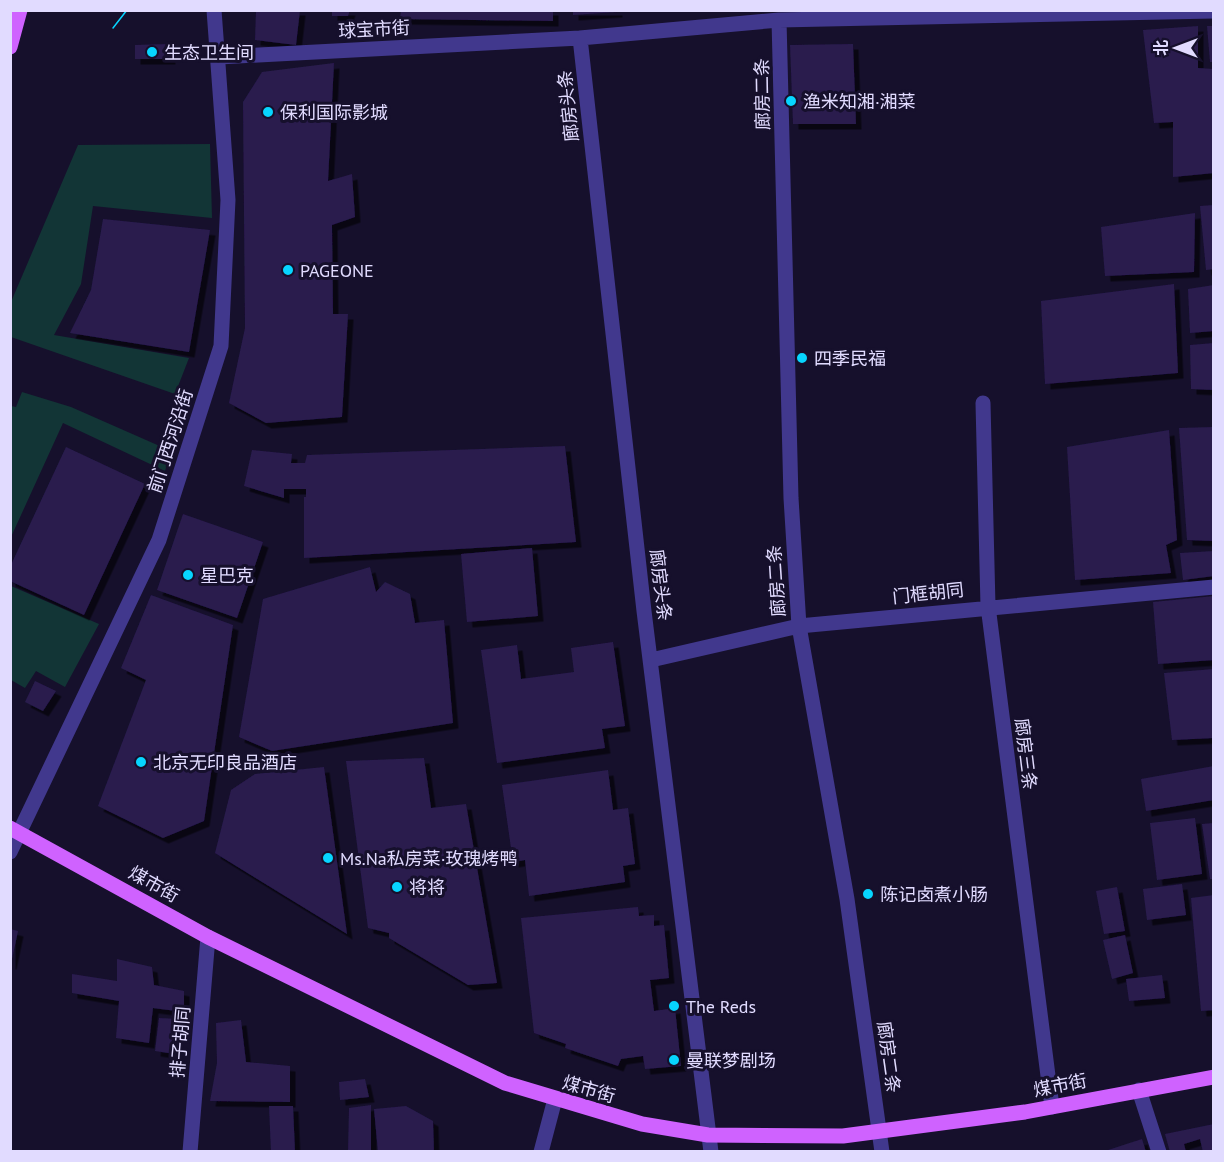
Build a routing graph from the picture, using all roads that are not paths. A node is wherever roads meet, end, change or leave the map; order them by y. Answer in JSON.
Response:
{"nodes":[{"id":1,"x":20,"y":10,"type":"edge"},
{"id":2,"x":214,"y":10,"type":"edge"},
{"id":3,"x":1214,"y":11,"type":"edge"},
{"id":4,"x":779,"y":20,"type":"junction"},
{"id":5,"x":580,"y":38,"type":"junction"},
{"id":6,"x":10,"y":47,"type":"edge"},
{"id":7,"x":219,"y":57,"type":"junction"},
{"id":8,"x":983,"y":403,"type":"dead end"},
{"id":9,"x":1214,"y":587,"type":"edge"},
{"id":10,"x":988,"y":606,"type":"junction"},
{"id":11,"x":799,"y":626,"type":"junction"},
{"id":12,"x":651,"y":660,"type":"junction"},
{"id":13,"x":16,"y":831,"type":"edge"},
{"id":14,"x":10,"y":852,"type":"edge"},
{"id":15,"x":208,"y":937,"type":"junction"},
{"id":16,"x":1214,"y":1077,"type":"edge"},
{"id":17,"x":1139,"y":1090,"type":"junction"},
{"id":18,"x":555,"y":1100,"type":"junction"},
{"id":19,"x":1052,"y":1107,"type":"junction"},
{"id":20,"x":880,"y":1133,"type":"junction"},
{"id":21,"x":708,"y":1136,"type":"junction"},
{"id":22,"x":190,"y":1152,"type":"edge"},
{"id":23,"x":541,"y":1152,"type":"edge"},
{"id":24,"x":711,"y":1152,"type":"edge"},
{"id":25,"x":882,"y":1152,"type":"edge"},
{"id":26,"x":1159,"y":1152,"type":"edge"}],
"edges":[{"from":1,"to":6,"type":"main road"},
{"from":2,"to":7,"type":"street","name":"前门西河沿街"},
{"from":3,"to":4,"type":"street","name":"球宝市街"},
{"from":4,"to":5,"type":"street","name":"球宝市街"},
{"from":4,"to":11,"type":"street","name":"廊房二条"},
{"from":5,"to":7,"type":"street","name":"球宝市街"},
{"from":5,"to":12,"type":"street","name":"廊房头条"},
{"from":7,"to":13,"type":"street","name":"前门西河沿街"},
{"from":8,"to":10,"type":"street","name":"廊房三条"},
{"from":9,"to":10,"type":"street","name":"门框胡同"},
{"from":10,"to":11,"type":"street","name":"门框胡同"},
{"from":10,"to":19,"type":"street","name":"廊房三条"},
{"from":11,"to":12,"type":"street","name":"门框胡同"},
{"from":11,"to":20,"type":"street","name":"廊房二条"},
{"from":12,"to":21,"type":"street","name":"廊房头条"},
{"from":13,"to":14,"type":"street","name":"前门西河沿街"},
{"from":13,"to":15,"type":"main road","name":"煤市街"},
{"from":15,"to":18,"type":"main road","name":"煤市街"},
{"from":15,"to":22,"type":"street","name":"排子胡同"},
{"from":16,"to":17,"type":"main road","name":"煤市街"},
{"from":17,"to":19,"type":"main road","name":"煤市街"},
{"from":17,"to":26,"type":"street"},
{"from":18,"to":21,"type":"main road","name":"煤市街"},
{"from":18,"to":23,"type":"street"},
{"from":19,"to":20,"type":"main road","name":"煤市街"},
{"from":20,"to":21,"type":"main road","name":"煤市街"},
{"from":20,"to":25,"type":"street","name":"廊房二条"},
{"from":21,"to":24,"type":"street","name":"廊房头条"}]}
